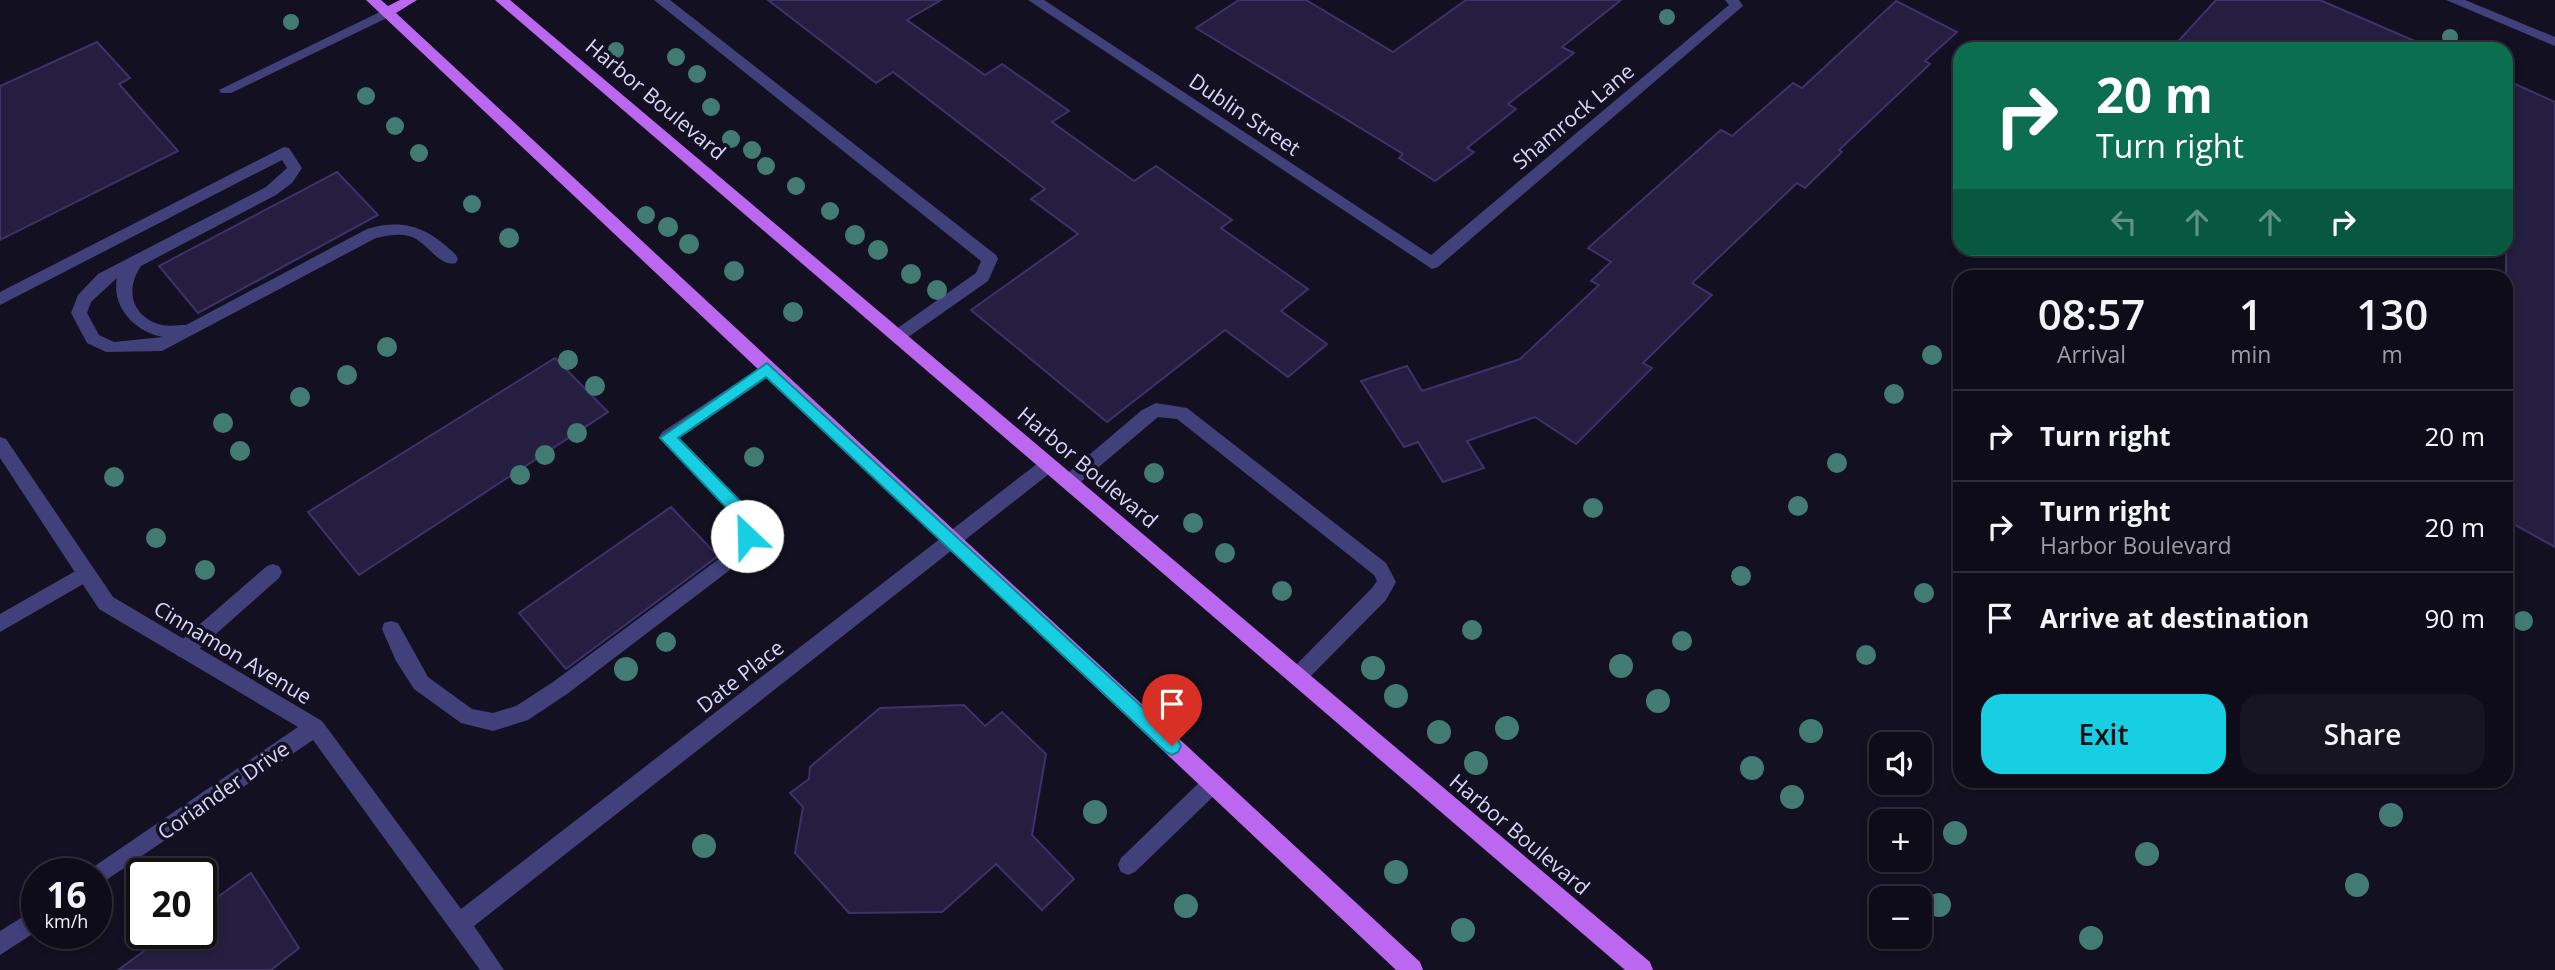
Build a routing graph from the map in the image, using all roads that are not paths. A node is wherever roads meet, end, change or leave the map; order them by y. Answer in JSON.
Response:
{"nodes":[{"id":1,"x":373,"y":0,"type":"edge"},
{"id":2,"x":410,"y":0,"type":"edge"},
{"id":3,"x":502,"y":0,"type":"edge"},
{"id":4,"x":662,"y":0,"type":"edge"},
{"id":5,"x":1035,"y":0,"type":"edge"},
{"id":6,"x":1732,"y":0,"type":"edge"},
{"id":7,"x":2453,"y":0,"type":"edge"},
{"id":8,"x":386,"y":13,"type":"junction"},
{"id":9,"x":2555,"y":42,"type":"edge"},
{"id":10,"x":226,"y":90,"type":"dead end"},
{"id":11,"x":450,"y":259,"type":"dead end"},
{"id":12,"x":135,"y":261,"type":"junction"},
{"id":13,"x":1432,"y":263,"type":"joint"},
{"id":14,"x":0,"y":299,"type":"edge"},
{"id":15,"x":190,"y":331,"type":"junction"},
{"id":16,"x":898,"y":337,"type":"junction"},
{"id":17,"x":767,"y":369,"type":"junction"},
{"id":18,"x":0,"y":444,"type":"edge"},
{"id":19,"x":1048,"y":465,"type":"junction"},
{"id":20,"x":1069,"y":482,"type":"junction"},
{"id":21,"x":951,"y":541,"type":"junction"},
{"id":22,"x":273,"y":572,"type":"dead end"},
{"id":23,"x":86,"y":573,"type":"junction"},
{"id":24,"x":0,"y":624,"type":"edge"},
{"id":25,"x":391,"y":629,"type":"dead end"},
{"id":26,"x":184,"y":650,"type":"junction"},
{"id":27,"x":1297,"y":677,"type":"junction"},
{"id":28,"x":315,"y":727,"type":"junction"},
{"id":29,"x":1212,"y":784,"type":"junction"},
{"id":30,"x":1128,"y":865,"type":"dead end"},
{"id":31,"x":112,"y":866,"type":"edge"},
{"id":32,"x":461,"y":923,"type":"junction"},
{"id":33,"x":21,"y":929,"type":"edge"},
{"id":34,"x":0,"y":944,"type":"edge"},
{"id":35,"x":493,"y":970,"type":"edge"},
{"id":36,"x":1412,"y":970,"type":"edge"},
{"id":37,"x":1643,"y":970,"type":"edge"}],
"edges":[{"from":1,"to":8,"type":"main road"},
{"from":2,"to":8,"type":"main road"},
{"from":3,"to":16,"type":"main road","name":"Harbor Boulevard"},
{"from":4,"to":16,"type":"street"},
{"from":5,"to":13,"type":"street","name":"Dublin Street"},
{"from":6,"to":13,"type":"street","name":"Shamrock Lane"},
{"from":7,"to":9,"type":"street"},
{"from":8,"to":10,"type":"street"},
{"from":8,"to":17,"type":"main road"},
{"from":11,"to":15,"type":"street"},
{"from":12,"to":14,"type":"street"},
{"from":12,"to":15,"type":"street"},
{"from":12,"to":15,"type":"street"},
{"from":16,"to":19,"type":"main road","name":"Harbor Boulevard"},
{"from":17,"to":21,"type":"main road"},
{"from":17,"to":25,"type":"street"},
{"from":18,"to":23,"type":"street","name":"Cinnamon Avenue"},
{"from":19,"to":20,"type":"main road","name":"Harbor Boulevard"},
{"from":19,"to":21,"type":"street","name":"Date Place"},
{"from":20,"to":27,"type":"main road","name":"Harbor Boulevard"},
{"from":20,"to":27,"type":"street"},
{"from":21,"to":29,"type":"main road"},
{"from":21,"to":32,"type":"street","name":"Date Place"},
{"from":22,"to":26,"type":"street"},
{"from":23,"to":24,"type":"street"},
{"from":23,"to":26,"type":"street","name":"Cinnamon Avenue"},
{"from":26,"to":28,"type":"street","name":"Cinnamon Avenue"},
{"from":27,"to":37,"type":"main road","name":"Harbor Boulevard"},
{"from":28,"to":31,"type":"street","name":"Coriander Drive"},
{"from":28,"to":32,"type":"street","name":"Cinnamon Avenue"},
{"from":29,"to":30,"type":"street"},
{"from":29,"to":36,"type":"main road"},
{"from":32,"to":35,"type":"street","name":"Cinnamon Avenue"},
{"from":33,"to":34,"type":"street"}]}
